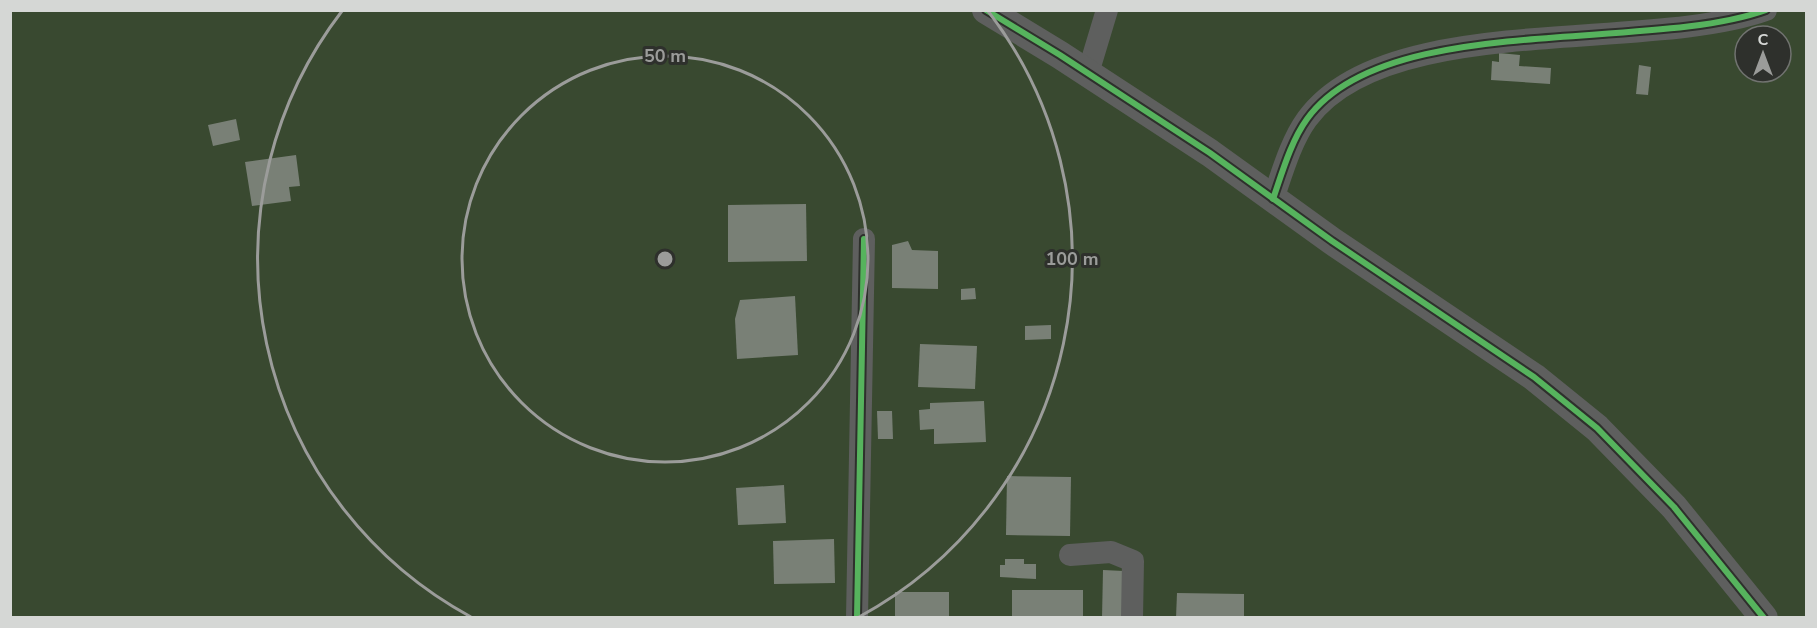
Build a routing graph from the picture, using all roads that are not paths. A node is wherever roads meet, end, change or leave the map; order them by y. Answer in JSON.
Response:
{"nodes":[{"id":1,"x":986,"y":10,"type":"edge"},
{"id":2,"x":1107,"y":10,"type":"edge"},
{"id":3,"x":1766,"y":10,"type":"edge"},
{"id":4,"x":1088,"y":73,"type":"junction"},
{"id":5,"x":1273,"y":198,"type":"junction"},
{"id":6,"x":864,"y":239,"type":"dead end"},
{"id":7,"x":1070,"y":555,"type":"dead end"},
{"id":8,"x":857,"y":618,"type":"edge"},
{"id":9,"x":1132,"y":618,"type":"edge"},
{"id":10,"x":1764,"y":618,"type":"edge"}],
"edges":[{"from":1,"to":4,"type":"street"},
{"from":2,"to":4,"type":"street"},
{"from":3,"to":5,"type":"street"},
{"from":4,"to":5,"type":"street"},
{"from":5,"to":10,"type":"street"},
{"from":6,"to":8,"type":"street"},
{"from":7,"to":9,"type":"street"}]}
